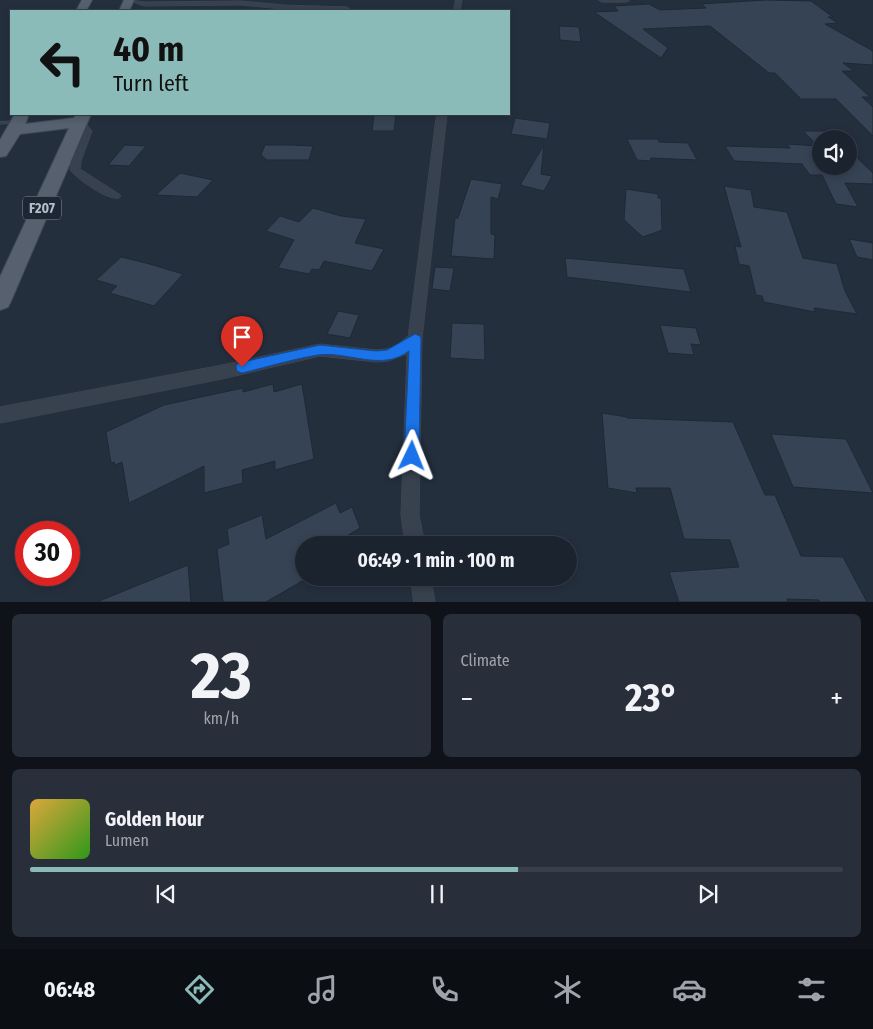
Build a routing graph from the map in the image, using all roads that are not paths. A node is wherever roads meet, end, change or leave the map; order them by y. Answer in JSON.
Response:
{"nodes":[{"id":1,"x":131,"y":0,"type":"edge"},
{"id":2,"x":354,"y":0,"type":"edge"},
{"id":3,"x":602,"y":0,"type":"edge"},
{"id":4,"x":627,"y":0,"type":"edge"},
{"id":5,"x":347,"y":10,"type":"edge"},
{"id":6,"x":442,"y":115,"type":"edge"},
{"id":7,"x":81,"y":118,"type":"edge"},
{"id":8,"x":9,"y":132,"type":"edge"},
{"id":9,"x":115,"y":196,"type":"dead end"},
{"id":10,"x":0,"y":302,"type":"edge"},
{"id":11,"x":415,"y":339,"type":"junction"},
{"id":12,"x":0,"y":414,"type":"edge"},
{"id":13,"x":414,"y":536,"type":"edge"},
{"id":14,"x":422,"y":586,"type":"edge"},
{"id":15,"x":425,"y":602,"type":"edge"}],
"edges":[{"from":1,"to":5,"type":"street"},
{"from":2,"to":5,"type":"street"},
{"from":3,"to":4,"type":"street"},
{"from":6,"to":11,"type":"street"},
{"from":7,"to":8,"type":"main road"},
{"from":7,"to":9,"type":"street"},
{"from":7,"to":10,"type":"main road","number":"F207"},
{"from":11,"to":12,"type":"street"},
{"from":11,"to":13,"type":"street"},
{"from":14,"to":15,"type":"street"}]}
